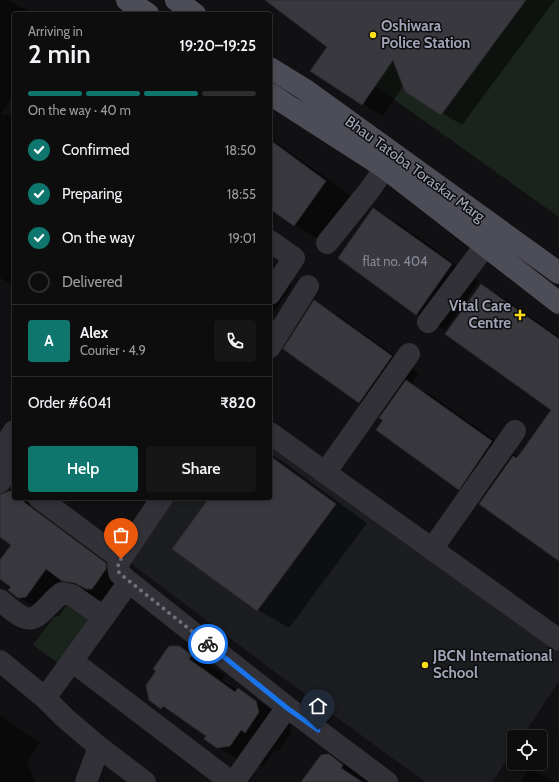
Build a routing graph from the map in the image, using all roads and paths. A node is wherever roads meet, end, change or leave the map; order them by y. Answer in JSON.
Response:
{"nodes":[{"id":1,"x":127,"y":0,"type":"edge"},
{"id":2,"x":176,"y":0,"type":"edge"},
{"id":3,"x":145,"y":12,"type":"edge"},
{"id":4,"x":192,"y":12,"type":"edge"},
{"id":5,"x":272,"y":69,"type":"edge"},
{"id":6,"x":272,"y":95,"type":"edge"},
{"id":7,"x":385,"y":168,"type":"junction"},
{"id":8,"x":272,"y":242,"type":"edge"},
{"id":9,"x":327,"y":243,"type":"dead end"},
{"id":10,"x":485,"y":246,"type":"junction"},
{"id":11,"x":559,"y":273,"type":"edge"},
{"id":12,"x":308,"y":286,"type":"dead end"},
{"id":13,"x":272,"y":291,"type":"edge"},
{"id":14,"x":559,"y":303,"type":"edge"},
{"id":15,"x":428,"y":322,"type":"dead end"},
{"id":16,"x":272,"y":344,"type":"edge"},
{"id":17,"x":409,"y":354,"type":"dead end"},
{"id":18,"x":515,"y":431,"type":"dead end"},
{"id":19,"x":12,"y":434,"type":"edge"},
{"id":20,"x":272,"y":434,"type":"edge"},
{"id":21,"x":0,"y":452,"type":"edge"},
{"id":22,"x":325,"y":473,"type":"junction"},
{"id":23,"x":42,"y":500,"type":"edge"},
{"id":24,"x":157,"y":500,"type":"edge"},
{"id":25,"x":432,"y":550,"type":"junction"},
{"id":26,"x":121,"y":559,"type":"junction"},
{"id":27,"x":129,"y":582,"type":"junction"},
{"id":28,"x":0,"y":600,"type":"edge"},
{"id":29,"x":103,"y":617,"type":"junction"},
{"id":30,"x":556,"y":632,"type":"edge"},
{"id":31,"x":0,"y":661,"type":"edge"},
{"id":32,"x":72,"y":661,"type":"junction"},
{"id":33,"x":45,"y":698,"type":"junction"},
{"id":34,"x":287,"y":708,"type":"junction"},
{"id":35,"x":99,"y":747,"type":"junction"},
{"id":36,"x":86,"y":782,"type":"edge"},
{"id":37,"x":145,"y":782,"type":"edge"},
{"id":38,"x":233,"y":782,"type":"edge"},
{"id":39,"x":386,"y":782,"type":"edge"}],
"edges":[{"from":1,"to":3,"type":"main road"},
{"from":2,"to":4,"type":"main road"},
{"from":5,"to":11,"type":"main road","name":"Bhau Tatoba Toraskar Marg"},
{"from":6,"to":7,"type":"main road","name":"Bhau Tatoba Toraskar Marg"},
{"from":7,"to":9,"type":"street"},
{"from":7,"to":10,"type":"main road","name":"Bhau Tatoba Toraskar Marg"},
{"from":8,"to":13,"type":"street"},
{"from":10,"to":14,"type":"main road","name":"Bhau Tatoba Toraskar Marg"},
{"from":10,"to":15,"type":"street"},
{"from":12,"to":16,"type":"street"},
{"from":17,"to":22,"type":"street"},
{"from":18,"to":25,"type":"street"},
{"from":19,"to":21,"type":"street"},
{"from":20,"to":22,"type":"street"},
{"from":22,"to":25,"type":"street"},
{"from":23,"to":26,"type":"street"},
{"from":24,"to":26,"type":"street"},
{"from":25,"to":30,"type":"street"},
{"from":26,"to":27,"type":"street"},
{"from":27,"to":29,"type":"street"},
{"from":27,"to":34,"type":"street"},
{"from":28,"to":29,"type":"street"},
{"from":29,"to":32,"type":"street"},
{"from":31,"to":33,"type":"street"},
{"from":32,"to":33,"type":"street"},
{"from":32,"to":38,"type":"street"},
{"from":33,"to":35,"type":"street"},
{"from":34,"to":38,"type":"street"},
{"from":34,"to":39,"type":"street"},
{"from":35,"to":36,"type":"street"},
{"from":35,"to":37,"type":"street"}]}
